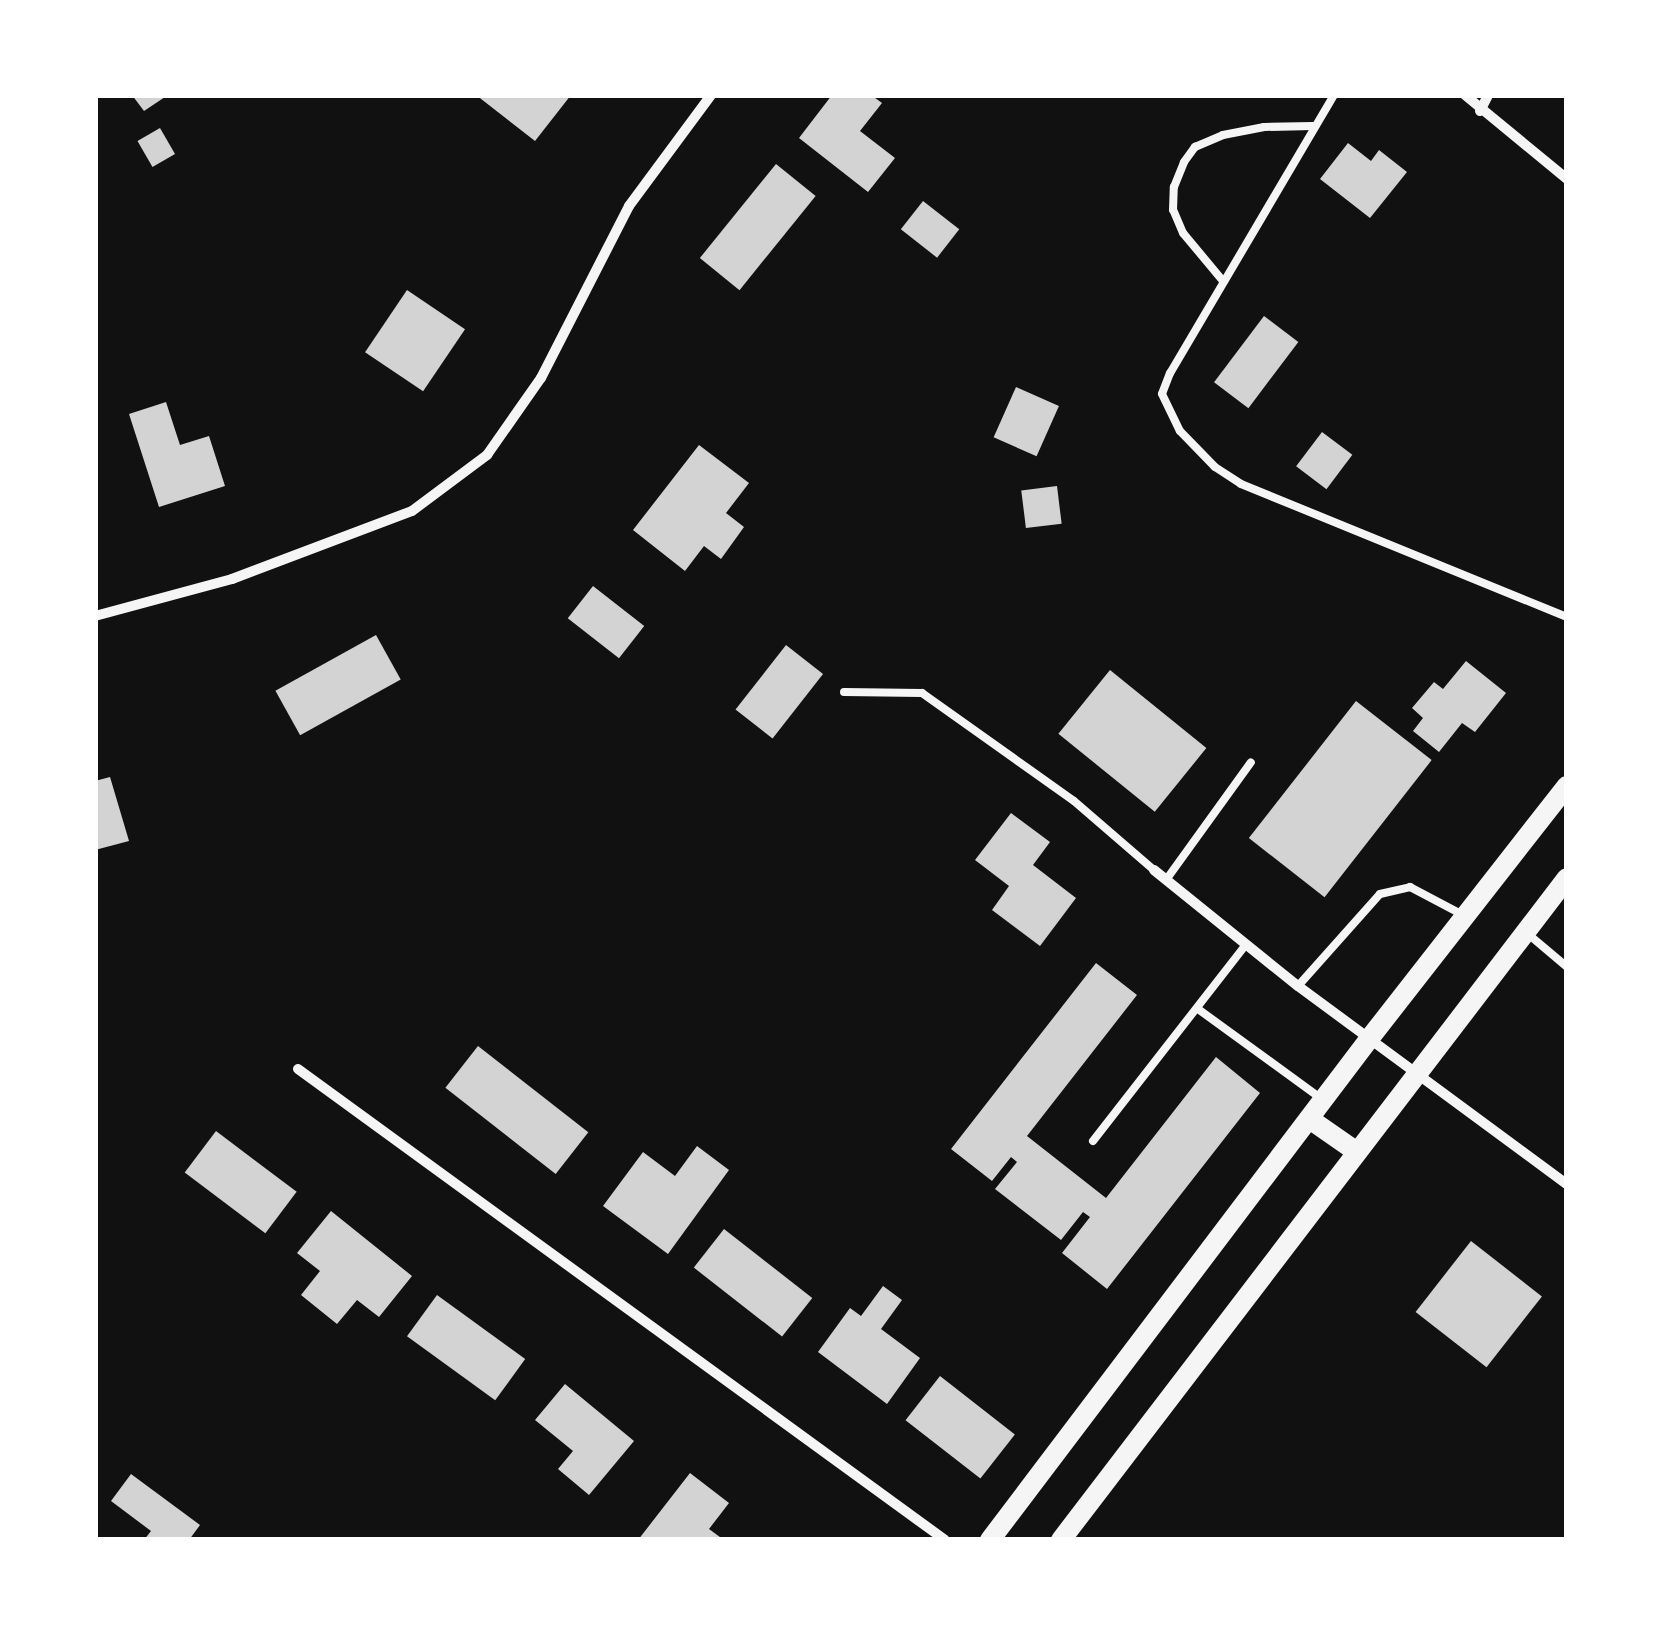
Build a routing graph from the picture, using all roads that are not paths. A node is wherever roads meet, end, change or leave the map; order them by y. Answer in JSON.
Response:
{"nodes":[{"id":1,"x":711,"y":95,"type":"edge"},
{"id":2,"x":1334,"y":95,"type":"edge"},
{"id":3,"x":1465,"y":95,"type":"edge"},
{"id":4,"x":1488,"y":95,"type":"edge"},
{"id":5,"x":1480,"y":111,"type":"junction"},
{"id":6,"x":1313,"y":126,"type":"junction"},
{"id":7,"x":1567,"y":178,"type":"edge"},
{"id":8,"x":1223,"y":281,"type":"junction"},
{"id":9,"x":95,"y":616,"type":"edge"},
{"id":10,"x":1567,"y":617,"type":"edge"},
{"id":11,"x":844,"y":692,"type":"dead end"},
{"id":12,"x":1251,"y":762,"type":"dead end"},
{"id":13,"x":1567,"y":786,"type":"edge"},
{"id":14,"x":1154,"y":870,"type":"joint"},
{"id":15,"x":1567,"y":878,"type":"edge"},
{"id":16,"x":1166,"y":880,"type":"junction"},
{"id":17,"x":1466,"y":918,"type":"junction"},
{"id":18,"x":1526,"y":932,"type":"junction"},
{"id":19,"x":1245,"y":946,"type":"junction"},
{"id":20,"x":1567,"y":966,"type":"edge"},
{"id":21,"x":1298,"y":986,"type":"junction"},
{"id":22,"x":1198,"y":1010,"type":"junction"},
{"id":23,"x":1369,"y":1039,"type":"junction"},
{"id":24,"x":298,"y":1069,"type":"dead end"},
{"id":25,"x":1416,"y":1076,"type":"junction"},
{"id":26,"x":1326,"y":1102,"type":"junction"},
{"id":27,"x":1311,"y":1120,"type":"junction"},
{"id":28,"x":1093,"y":1141,"type":"dead end"},
{"id":29,"x":1358,"y":1152,"type":"junction"},
{"id":30,"x":1567,"y":1184,"type":"edge"},
{"id":31,"x":945,"y":1540,"type":"edge"},
{"id":32,"x":990,"y":1540,"type":"edge"},
{"id":33,"x":1061,"y":1540,"type":"edge"}],
"edges":[{"from":1,"to":9,"type":"street"},
{"from":2,"to":6,"type":"lane"},
{"from":3,"to":5,"type":"street"},
{"from":4,"to":5,"type":"street"},
{"from":5,"to":7,"type":"street"},
{"from":6,"to":8,"type":"lane"},
{"from":6,"to":8,"type":"lane"},
{"from":8,"to":10,"type":"lane"},
{"from":11,"to":14,"type":"lane"},
{"from":12,"to":16,"type":"lane"},
{"from":13,"to":17,"type":"main road"},
{"from":14,"to":16,"type":"street"},
{"from":15,"to":18,"type":"main road"},
{"from":16,"to":19,"type":"street"},
{"from":17,"to":21,"type":"lane"},
{"from":17,"to":23,"type":"main road"},
{"from":18,"to":20,"type":"lane"},
{"from":18,"to":25,"type":"main road"},
{"from":19,"to":21,"type":"street"},
{"from":19,"to":22,"type":"lane"},
{"from":21,"to":23,"type":"street"},
{"from":22,"to":26,"type":"lane"},
{"from":22,"to":28,"type":"lane"},
{"from":23,"to":25,"type":"street"},
{"from":23,"to":26,"type":"main road"},
{"from":24,"to":31,"type":"street"},
{"from":25,"to":29,"type":"main road"},
{"from":25,"to":30,"type":"street"},
{"from":26,"to":27,"type":"main road"},
{"from":27,"to":29,"type":"main road"},
{"from":27,"to":32,"type":"main road"},
{"from":29,"to":33,"type":"main road"}]}
